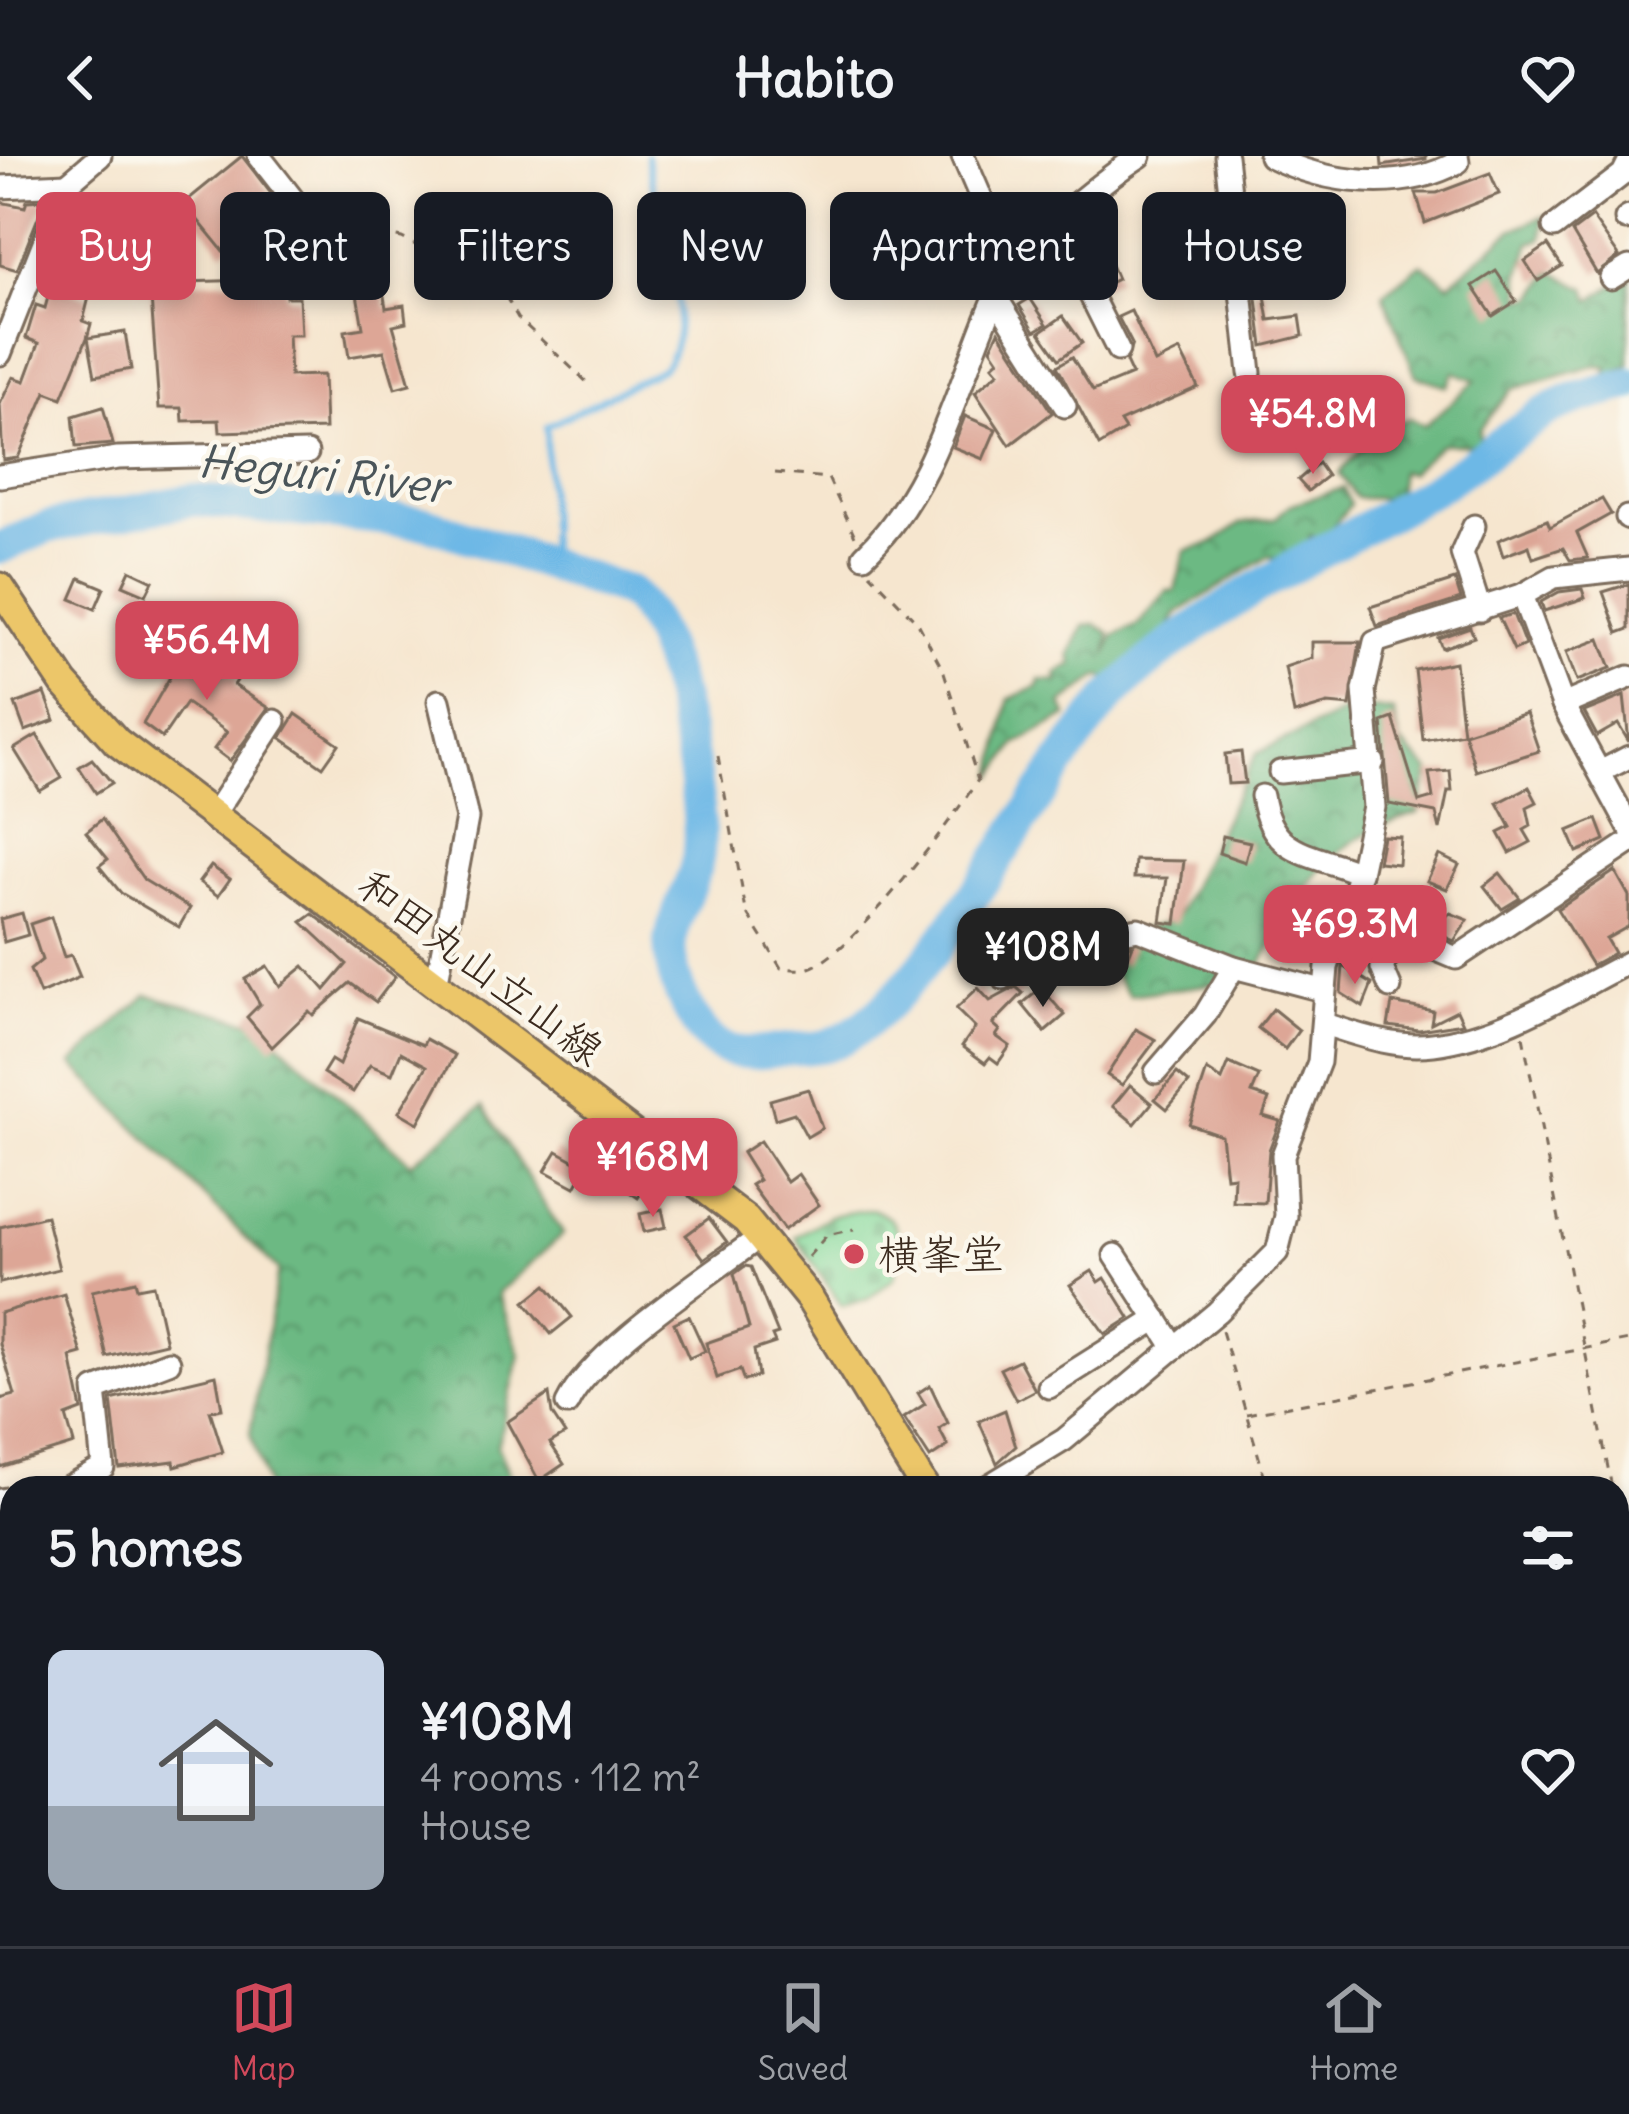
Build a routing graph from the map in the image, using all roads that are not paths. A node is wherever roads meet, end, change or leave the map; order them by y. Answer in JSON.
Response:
{"nodes":[{"id":1,"x":100,"y":156,"type":"edge"},
{"id":2,"x":260,"y":156,"type":"edge"},
{"id":3,"x":963,"y":156,"type":"edge"},
{"id":4,"x":1140,"y":156,"type":"edge"},
{"id":5,"x":1226,"y":156,"type":"edge"},
{"id":6,"x":1270,"y":156,"type":"edge"},
{"id":7,"x":1457,"y":156,"type":"edge"},
{"id":8,"x":1629,"y":162,"type":"edge"},
{"id":9,"x":67,"y":184,"type":"junction"},
{"id":10,"x":0,"y":187,"type":"edge"},
{"id":11,"x":288,"y":192,"type":"edge"},
{"id":12,"x":978,"y":192,"type":"edge"},
{"id":13,"x":1095,"y":192,"type":"edge"},
{"id":14,"x":1554,"y":227,"type":"dead end"},
{"id":15,"x":997,"y":300,"type":"edge"},
{"id":16,"x":998,"y":300,"type":"edge"},
{"id":17,"x":1093,"y":300,"type":"edge"},
{"id":18,"x":1118,"y":350,"type":"dead end"},
{"id":19,"x":0,"y":354,"type":"edge"},
{"id":20,"x":1250,"y":373,"type":"dead end"},
{"id":21,"x":1065,"y":406,"type":"dead end"},
{"id":22,"x":307,"y":453,"type":"dead end"},
{"id":23,"x":0,"y":476,"type":"edge"},
{"id":24,"x":1474,"y":526,"type":"dead end"},
{"id":25,"x":865,"y":556,"type":"road end"},
{"id":26,"x":1629,"y":569,"type":"edge"},
{"id":27,"x":1522,"y":595,"type":"junction"},
{"id":28,"x":4,"y":597,"type":"edge"},
{"id":29,"x":1480,"y":610,"type":"junction"},
{"id":30,"x":1629,"y":677,"type":"edge"},
{"id":31,"x":439,"y":701,"type":"dead end"},
{"id":32,"x":1563,"y":705,"type":"junction"},
{"id":33,"x":275,"y":721,"type":"dead end"},
{"id":34,"x":1629,"y":757,"type":"edge"},
{"id":35,"x":1373,"y":762,"type":"junction"},
{"id":36,"x":1280,"y":772,"type":"dead end"},
{"id":37,"x":1600,"y":772,"type":"junction"},
{"id":38,"x":1262,"y":796,"type":"dead end"},
{"id":39,"x":212,"y":817,"type":"junction"},
{"id":40,"x":1627,"y":820,"type":"edge"},
{"id":41,"x":1629,"y":843,"type":"edge"},
{"id":42,"x":1360,"y":873,"type":"junction"},
{"id":43,"x":1347,"y":912,"type":"junction"},
{"id":44,"x":1398,"y":935,"type":"junction"},
{"id":45,"x":1629,"y":962,"type":"edge"},
{"id":46,"x":1234,"y":968,"type":"junction"},
{"id":47,"x":1003,"y":978,"type":"dead end"},
{"id":48,"x":436,"y":986,"type":"junction"},
{"id":49,"x":1390,"y":987,"type":"dead end"},
{"id":50,"x":1322,"y":990,"type":"junction"},
{"id":51,"x":1324,"y":1024,"type":"junction"},
{"id":52,"x":1156,"y":1072,"type":"dead end"},
{"id":53,"x":762,"y":1235,"type":"junction"},
{"id":54,"x":1115,"y":1255,"type":"dead end"},
{"id":55,"x":1157,"y":1319,"type":"junction"},
{"id":56,"x":1175,"y":1348,"type":"junction"},
{"id":57,"x":169,"y":1362,"type":"dead end"},
{"id":58,"x":1049,"y":1387,"type":"dead end"},
{"id":59,"x":567,"y":1404,"type":"dead end"},
{"id":60,"x":87,"y":1476,"type":"edge"},
{"id":61,"x":913,"y":1476,"type":"edge"},
{"id":62,"x":1005,"y":1476,"type":"edge"}],
"edges":[{"from":1,"to":9,"type":"street"},
{"from":2,"to":11,"type":"street"},
{"from":3,"to":12,"type":"street"},
{"from":4,"to":13,"type":"street"},
{"from":5,"to":20,"type":"street"},
{"from":6,"to":7,"type":"street"},
{"from":8,"to":14,"type":"street"},
{"from":9,"to":10,"type":"street"},
{"from":9,"to":19,"type":"street"},
{"from":15,"to":25,"type":"street"},
{"from":16,"to":21,"type":"street"},
{"from":17,"to":18,"type":"street"},
{"from":22,"to":23,"type":"street"},
{"from":24,"to":29,"type":"street"},
{"from":26,"to":27,"type":"street"},
{"from":27,"to":29,"type":"street"},
{"from":27,"to":32,"type":"street"},
{"from":28,"to":39,"type":"main road","name":"和田丸山立山線"},
{"from":29,"to":35,"type":"street"},
{"from":30,"to":32,"type":"street"},
{"from":31,"to":48,"type":"street"},
{"from":32,"to":37,"type":"street"},
{"from":33,"to":39,"type":"street"},
{"from":34,"to":37,"type":"street"},
{"from":35,"to":36,"type":"street"},
{"from":35,"to":42,"type":"street"},
{"from":37,"to":40,"type":"street"},
{"from":38,"to":42,"type":"street"},
{"from":39,"to":48,"type":"main road","name":"和田丸山立山線"},
{"from":41,"to":44,"type":"street"},
{"from":42,"to":43,"type":"street"},
{"from":43,"to":44,"type":"street"},
{"from":43,"to":50,"type":"street"},
{"from":44,"to":49,"type":"street"},
{"from":45,"to":51,"type":"street"},
{"from":46,"to":47,"type":"street"},
{"from":46,"to":50,"type":"street"},
{"from":46,"to":52,"type":"street"},
{"from":48,"to":53,"type":"main road","name":"和田丸山立山線"},
{"from":50,"to":51,"type":"street"},
{"from":51,"to":56,"type":"street"},
{"from":53,"to":59,"type":"street"},
{"from":53,"to":61,"type":"main road","name":"和田丸山立山線"},
{"from":54,"to":55,"type":"street"},
{"from":55,"to":56,"type":"street"},
{"from":55,"to":58,"type":"street"},
{"from":56,"to":62,"type":"street"},
{"from":57,"to":60,"type":"street"}]}
